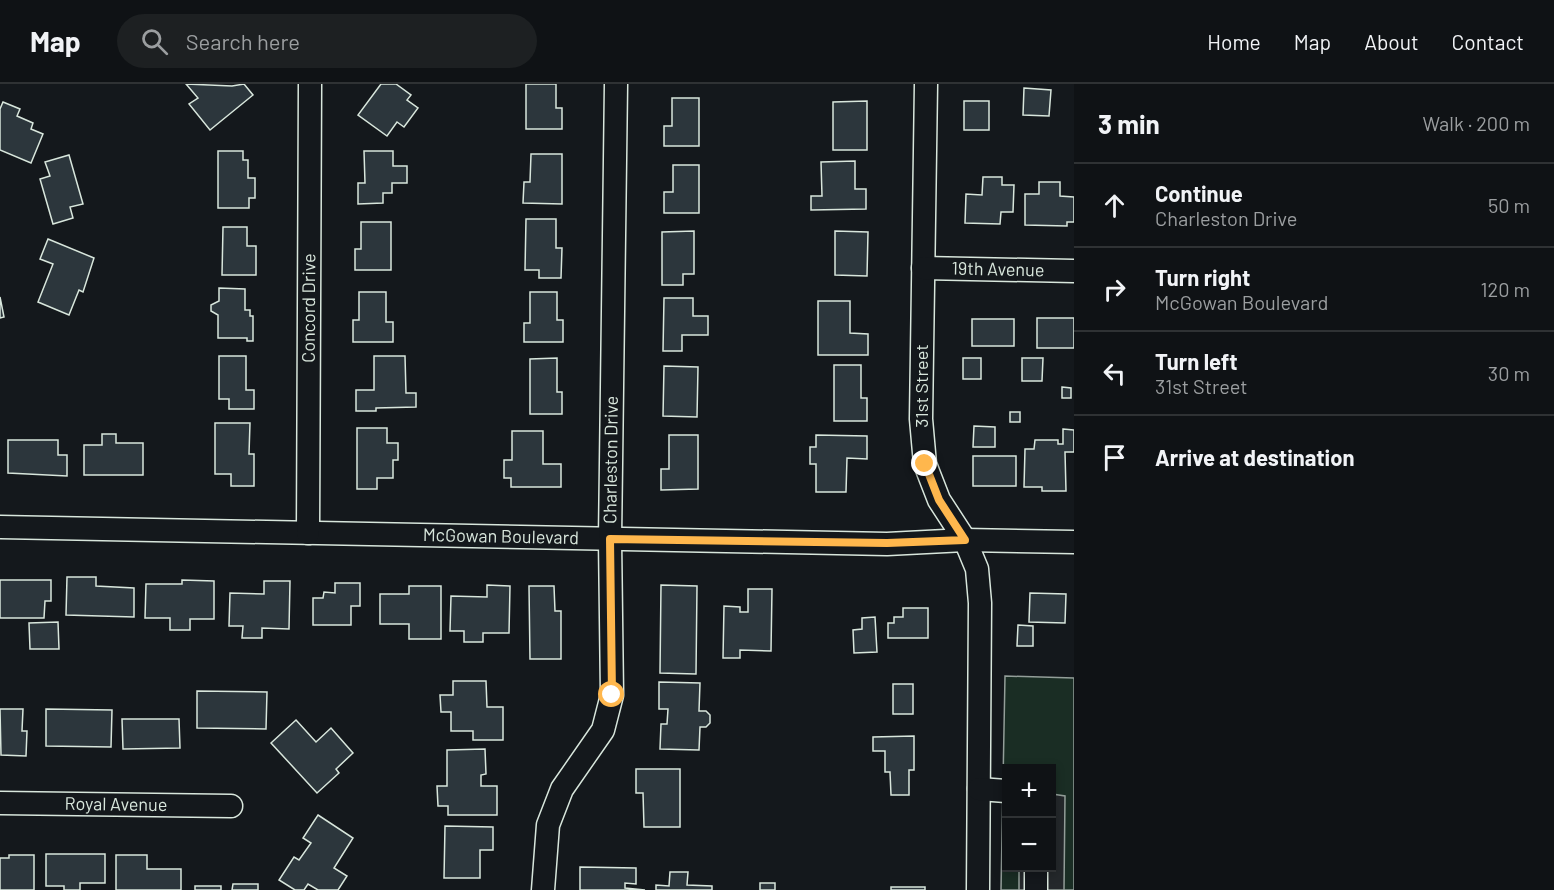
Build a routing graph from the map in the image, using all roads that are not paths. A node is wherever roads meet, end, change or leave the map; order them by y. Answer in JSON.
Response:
{"nodes":[{"id":1,"x":310,"y":84,"type":"edge"},
{"id":2,"x":616,"y":84,"type":"edge"},
{"id":3,"x":926,"y":84,"type":"edge"},
{"id":4,"x":923,"y":268,"type":"junction"},
{"id":5,"x":1074,"y":271,"type":"edge"},
{"id":6,"x":0,"y":527,"type":"edge"},
{"id":7,"x":308,"y":532,"type":"junction"},
{"id":8,"x":610,"y":539,"type":"junction"},
{"id":9,"x":965,"y":540,"type":"junction"},
{"id":10,"x":1074,"y":542,"type":"edge"},
{"id":11,"x":979,"y":789,"type":"junction"},
{"id":12,"x":1002,"y":791,"type":"edge"},
{"id":13,"x":0,"y":803,"type":"edge"},
{"id":14,"x":231,"y":806,"type":"dead end"},
{"id":15,"x":1036,"y":872,"type":"edge"},
{"id":16,"x":543,"y":890,"type":"edge"},
{"id":17,"x":978,"y":890,"type":"edge"},
{"id":18,"x":1036,"y":890,"type":"edge"}],
"edges":[{"from":1,"to":7,"type":"street","name":"Concord Drive"},
{"from":2,"to":8,"type":"street","name":"Charleston Drive"},
{"from":3,"to":4,"type":"street","name":"31st Street"},
{"from":4,"to":5,"type":"street","name":"19th Avenue"},
{"from":4,"to":9,"type":"street","name":"31st Street"},
{"from":6,"to":7,"type":"street","name":"McGowan Boulevard"},
{"from":7,"to":8,"type":"street","name":"McGowan Boulevard"},
{"from":8,"to":9,"type":"street","name":"McGowan Boulevard"},
{"from":8,"to":16,"type":"street","name":"Charleston Drive"},
{"from":9,"to":10,"type":"street","name":"McGowan Boulevard"},
{"from":9,"to":11,"type":"street","name":"31st Street"},
{"from":11,"to":12,"type":"street"},
{"from":11,"to":17,"type":"street","name":"31st Street"},
{"from":13,"to":14,"type":"street","name":"Royal Avenue"},
{"from":15,"to":18,"type":"street"}]}
